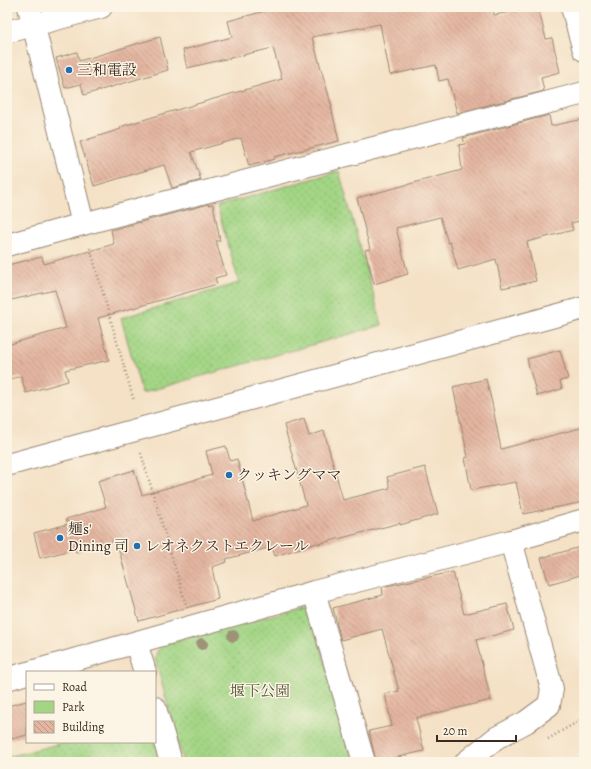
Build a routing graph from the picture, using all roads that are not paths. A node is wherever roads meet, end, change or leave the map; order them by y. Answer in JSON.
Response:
{"nodes":[{"id":1,"x":101,"y":7,"type":"edge"},
{"id":2,"x":572,"y":7,"type":"edge"},
{"id":3,"x":31,"y":16,"type":"edge"},
{"id":4,"x":7,"y":32,"type":"edge"},
{"id":5,"x":584,"y":50,"type":"edge"},
{"id":6,"x":584,"y":93,"type":"edge"},
{"id":7,"x":83,"y":224,"type":"junction"},
{"id":8,"x":7,"y":245,"type":"edge"},
{"id":9,"x":584,"y":308,"type":"edge"},
{"id":10,"x":7,"y":465,"type":"edge"},
{"id":11,"x":584,"y":520,"type":"edge"},
{"id":12,"x":511,"y":541,"type":"junction"},
{"id":13,"x":314,"y":592,"type":"junction"},
{"id":14,"x":136,"y":643,"type":"junction"},
{"id":15,"x":35,"y":671,"type":"edge"},
{"id":16,"x":145,"y":671,"type":"edge"},
{"id":17,"x":26,"y":673,"type":"edge"},
{"id":18,"x":7,"y":679,"type":"edge"},
{"id":19,"x":156,"y":711,"type":"edge"},
{"id":20,"x":171,"y":762,"type":"edge"},
{"id":21,"x":364,"y":762,"type":"edge"},
{"id":22,"x":466,"y":762,"type":"edge"}],
"edges":[{"from":1,"to":3,"type":"street"},
{"from":2,"to":5,"type":"street"},
{"from":3,"to":4,"type":"street"},
{"from":3,"to":7,"type":"street"},
{"from":6,"to":7,"type":"street"},
{"from":7,"to":8,"type":"street"},
{"from":9,"to":10,"type":"street"},
{"from":11,"to":12,"type":"street"},
{"from":12,"to":13,"type":"street"},
{"from":12,"to":22,"type":"street"},
{"from":13,"to":14,"type":"street"},
{"from":13,"to":21,"type":"street"},
{"from":14,"to":15,"type":"street"},
{"from":14,"to":16,"type":"street"},
{"from":17,"to":18,"type":"street"},
{"from":19,"to":20,"type":"street"}]}
